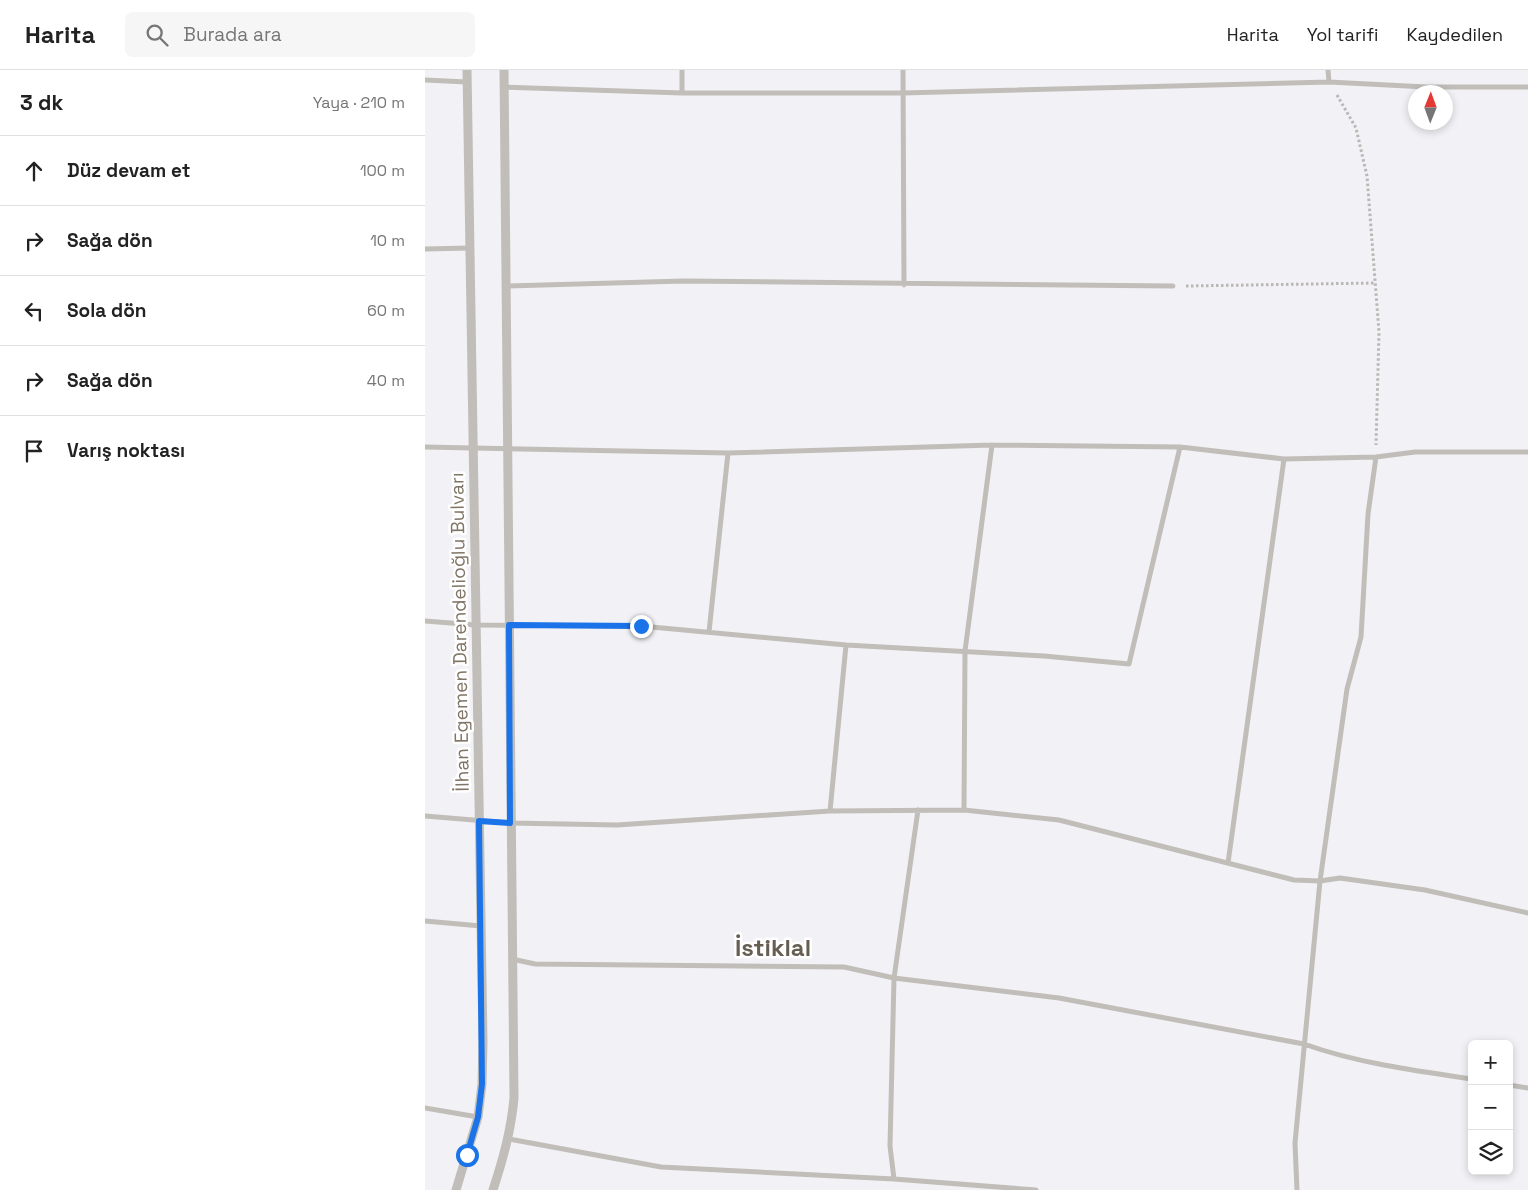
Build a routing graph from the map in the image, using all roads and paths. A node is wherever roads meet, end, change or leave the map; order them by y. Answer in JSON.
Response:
{"nodes":[{"id":1,"x":467,"y":70,"type":"edge"},
{"id":2,"x":504,"y":70,"type":"edge"},
{"id":3,"x":681,"y":70,"type":"edge"},
{"id":4,"x":903,"y":70,"type":"edge"},
{"id":5,"x":1328,"y":70,"type":"edge"},
{"id":6,"x":425,"y":80,"type":"edge"},
{"id":7,"x":467,"y":82,"type":"junction"},
{"id":8,"x":1329,"y":82,"type":"junction"},
{"id":9,"x":504,"y":87,"type":"junction"},
{"id":10,"x":1528,"y":88,"type":"edge"},
{"id":11,"x":682,"y":93,"type":"junction"},
{"id":12,"x":903,"y":93,"type":"junction"},
{"id":13,"x":470,"y":248,"type":"junction"},
{"id":14,"x":425,"y":249,"type":"edge"},
{"id":15,"x":1375,"y":283,"type":"junction"},
{"id":16,"x":904,"y":284,"type":"junction"},
{"id":17,"x":507,"y":286,"type":"junction"},
{"id":18,"x":1173,"y":286,"type":"joint"},
{"id":19,"x":992,"y":445,"type":"junction"},
{"id":20,"x":425,"y":447,"type":"edge"},
{"id":21,"x":1179,"y":447,"type":"junction"},
{"id":22,"x":472,"y":448,"type":"junction"},
{"id":23,"x":508,"y":448,"type":"junction"},
{"id":24,"x":1528,"y":452,"type":"edge"},
{"id":25,"x":728,"y":453,"type":"junction"},
{"id":26,"x":1376,"y":457,"type":"junction"},
{"id":27,"x":1284,"y":459,"type":"junction"},
{"id":28,"x":425,"y":621,"type":"edge"},
{"id":29,"x":476,"y":625,"type":"junction"},
{"id":30,"x":509,"y":625,"type":"junction"},
{"id":31,"x":709,"y":632,"type":"junction"},
{"id":32,"x":845,"y":645,"type":"junction"},
{"id":33,"x":965,"y":651,"type":"junction"},
{"id":34,"x":918,"y":810,"type":"junction"},
{"id":35,"x":964,"y":810,"type":"junction"},
{"id":36,"x":830,"y":811,"type":"junction"},
{"id":37,"x":425,"y":816,"type":"edge"},
{"id":38,"x":479,"y":821,"type":"junction"},
{"id":39,"x":510,"y":823,"type":"junction"},
{"id":40,"x":1228,"y":863,"type":"junction"},
{"id":41,"x":1320,"y":881,"type":"junction"},
{"id":42,"x":1528,"y":913,"type":"edge"},
{"id":43,"x":425,"y":920,"type":"edge"},
{"id":44,"x":481,"y":926,"type":"junction"},
{"id":45,"x":512,"y":958,"type":"junction"},
{"id":46,"x":894,"y":978,"type":"junction"},
{"id":47,"x":1304,"y":1044,"type":"junction"},
{"id":48,"x":1468,"y":1078,"type":"edge"},
{"id":49,"x":1513,"y":1086,"type":"edge"},
{"id":50,"x":1528,"y":1088,"type":"edge"},
{"id":51,"x":425,"y":1108,"type":"edge"},
{"id":52,"x":478,"y":1117,"type":"junction"},
{"id":53,"x":509,"y":1139,"type":"junction"},
{"id":54,"x":894,"y":1179,"type":"junction"},
{"id":55,"x":456,"y":1190,"type":"edge"},
{"id":56,"x":493,"y":1190,"type":"edge"},
{"id":57,"x":1036,"y":1190,"type":"edge"},
{"id":58,"x":1297,"y":1190,"type":"edge"}],
"edges":[{"from":1,"to":7,"type":"street","name":"İlhan Egemen Darendelioğlu Bulvarı"},
{"from":2,"to":9,"type":"street"},
{"from":3,"to":11,"type":"street"},
{"from":4,"to":12,"type":"street"},
{"from":5,"to":8,"type":"street"},
{"from":6,"to":7,"type":"street"},
{"from":7,"to":13,"type":"street","name":"İlhan Egemen Darendelioğlu Bulvarı"},
{"from":8,"to":10,"type":"street"},
{"from":8,"to":12,"type":"street"},
{"from":8,"to":15,"type":"path"},
{"from":9,"to":11,"type":"street"},
{"from":9,"to":17,"type":"street"},
{"from":11,"to":12,"type":"street"},
{"from":12,"to":16,"type":"street"},
{"from":13,"to":14,"type":"street"},
{"from":13,"to":22,"type":"street","name":"İlhan Egemen Darendelioğlu Bulvarı"},
{"from":15,"to":18,"type":"path"},
{"from":15,"to":26,"type":"path"},
{"from":16,"to":17,"type":"street"},
{"from":16,"to":18,"type":"street"},
{"from":17,"to":23,"type":"street"},
{"from":19,"to":21,"type":"street"},
{"from":19,"to":25,"type":"street"},
{"from":19,"to":33,"type":"street"},
{"from":20,"to":22,"type":"street"},
{"from":21,"to":27,"type":"street"},
{"from":21,"to":33,"type":"street"},
{"from":22,"to":23,"type":"street"},
{"from":22,"to":29,"type":"street","name":"İlhan Egemen Darendelioğlu Bulvarı"},
{"from":23,"to":25,"type":"street"},
{"from":23,"to":30,"type":"street"},
{"from":24,"to":26,"type":"street"},
{"from":25,"to":31,"type":"street"},
{"from":26,"to":27,"type":"street"},
{"from":26,"to":41,"type":"street"},
{"from":27,"to":40,"type":"street"},
{"from":28,"to":29,"type":"street"},
{"from":29,"to":30,"type":"street"},
{"from":29,"to":38,"type":"street","name":"İlhan Egemen Darendelioğlu Bulvarı"},
{"from":30,"to":31,"type":"street"},
{"from":30,"to":39,"type":"street"},
{"from":31,"to":32,"type":"street"},
{"from":32,"to":33,"type":"street"},
{"from":32,"to":36,"type":"street"},
{"from":33,"to":35,"type":"street"},
{"from":34,"to":35,"type":"street"},
{"from":34,"to":36,"type":"street"},
{"from":34,"to":46,"type":"street"},
{"from":35,"to":40,"type":"street"},
{"from":36,"to":39,"type":"street"},
{"from":37,"to":38,"type":"street"},
{"from":38,"to":39,"type":"street"},
{"from":38,"to":44,"type":"street","name":"İlhan Egemen Darendelioğlu Bulvarı"},
{"from":39,"to":45,"type":"street"},
{"from":40,"to":41,"type":"street"},
{"from":41,"to":42,"type":"street"},
{"from":41,"to":47,"type":"street"},
{"from":43,"to":44,"type":"street"},
{"from":44,"to":52,"type":"street","name":"İlhan Egemen Darendelioğlu Bulvarı"},
{"from":45,"to":46,"type":"street"},
{"from":45,"to":53,"type":"street"},
{"from":46,"to":47,"type":"street"},
{"from":46,"to":54,"type":"street"},
{"from":47,"to":48,"type":"street"},
{"from":47,"to":58,"type":"street"},
{"from":49,"to":50,"type":"street"},
{"from":51,"to":52,"type":"street"},
{"from":52,"to":55,"type":"street","name":"İlhan Egemen Darendelioğlu Bulvarı"},
{"from":53,"to":54,"type":"street"},
{"from":53,"to":56,"type":"street"},
{"from":54,"to":57,"type":"street"}]}
